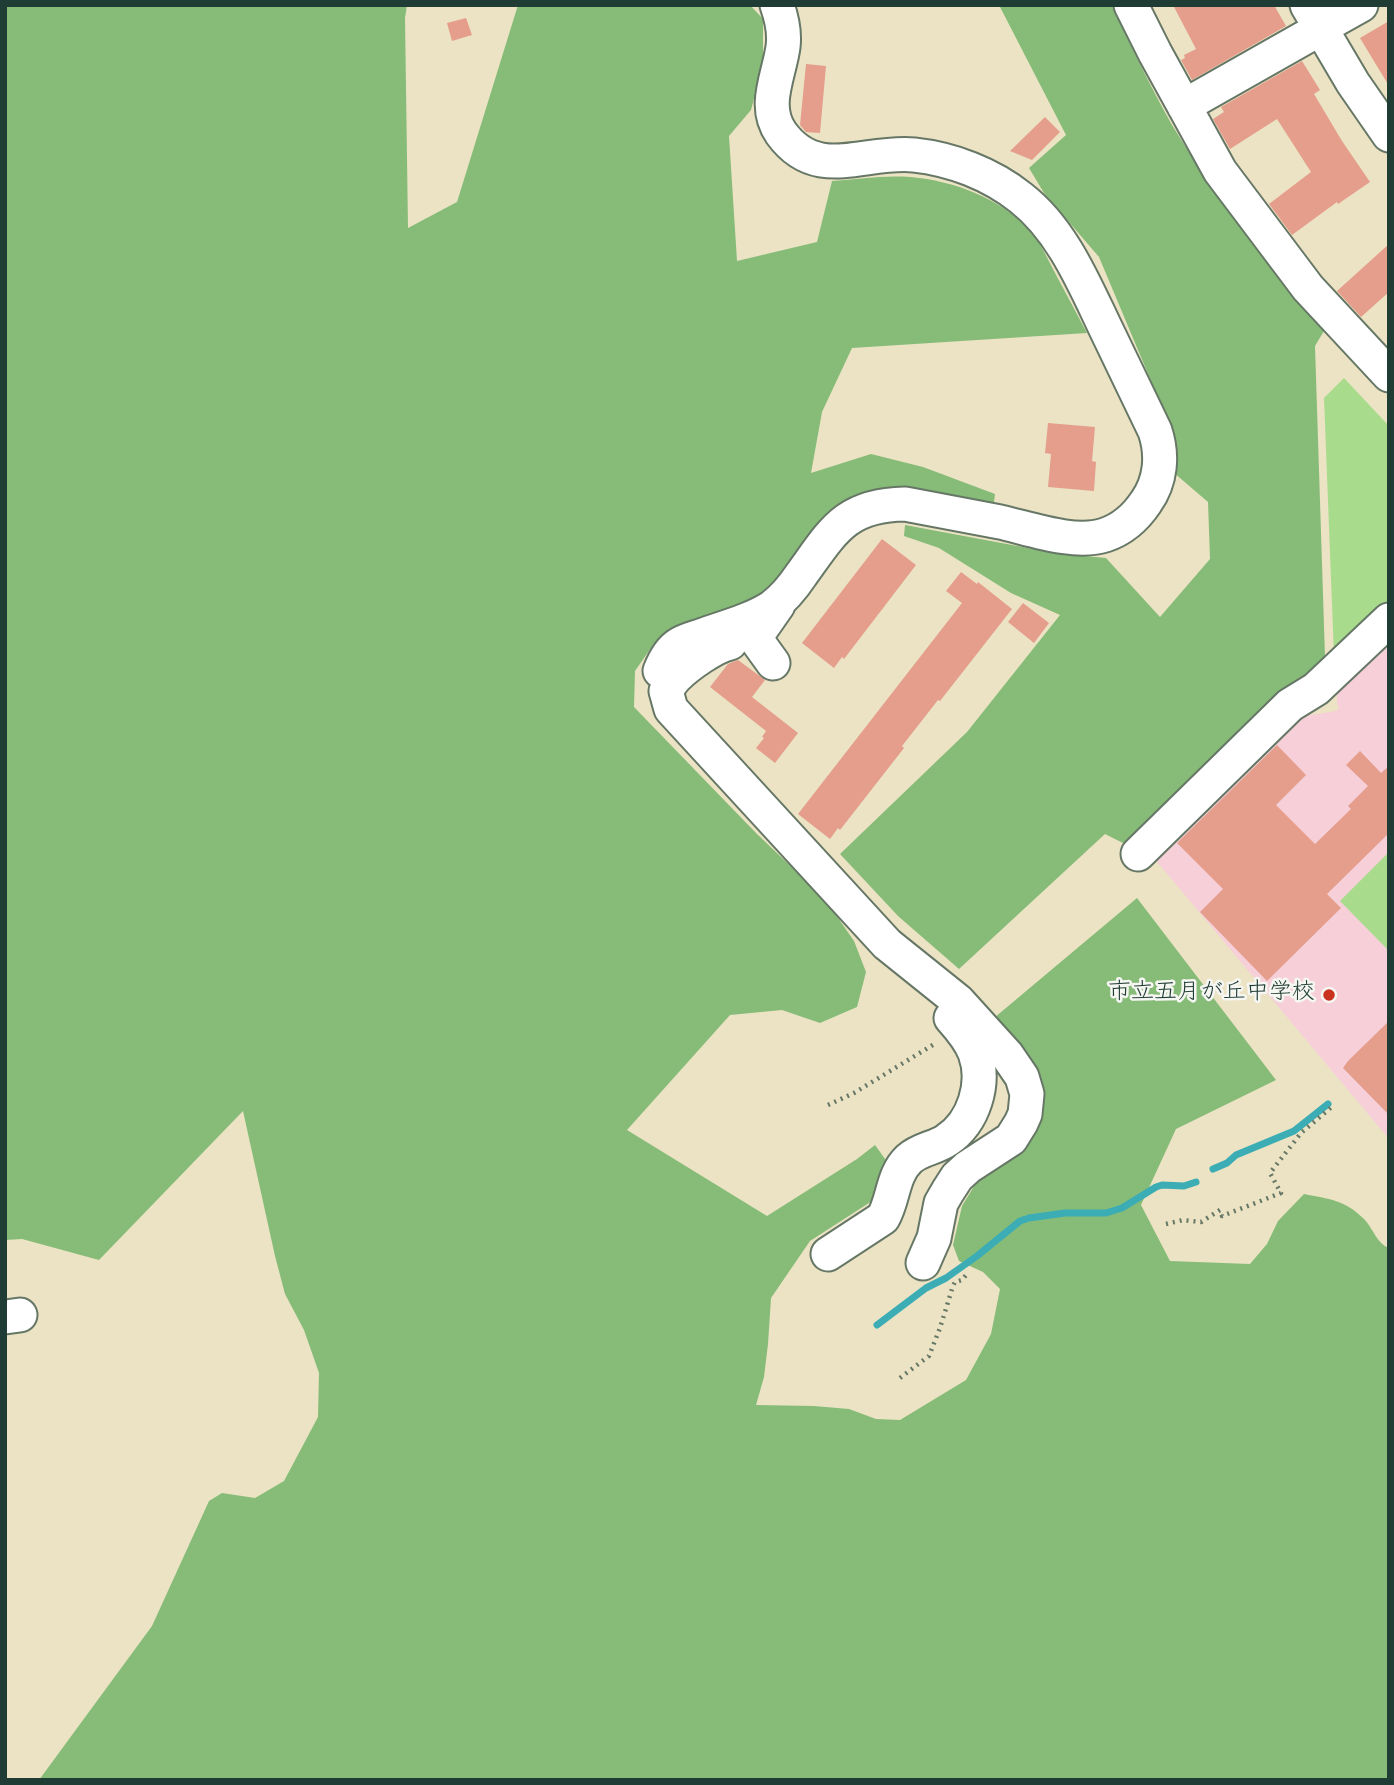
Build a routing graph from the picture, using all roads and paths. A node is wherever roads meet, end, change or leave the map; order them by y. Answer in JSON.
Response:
{"nodes":[{"id":1,"x":777,"y":5,"type":"edge"},
{"id":2,"x":1131,"y":5,"type":"edge"},
{"id":3,"x":1307,"y":5,"type":"edge"},
{"id":4,"x":1304,"y":38,"type":"dead end"},
{"id":5,"x":1184,"y":106,"type":"junction"},
{"id":6,"x":1389,"y":135,"type":"edge"},
{"id":7,"x":1389,"y":375,"type":"edge"},
{"id":8,"x":784,"y":597,"type":"junction"},
{"id":9,"x":1389,"y":620,"type":"edge"},
{"id":10,"x":660,"y":671,"type":"dead end"},
{"id":11,"x":1138,"y":854,"type":"dead end"},
{"id":12,"x":887,"y":944,"type":"junction"},
{"id":13,"x":958,"y":1027,"type":"junction"},
{"id":14,"x":828,"y":1105,"type":"dead end"},
{"id":15,"x":1334,"y":1105,"type":"dead end"},
{"id":16,"x":1166,"y":1224,"type":"dead end"},
{"id":17,"x":828,"y":1254,"type":"dead end"},
{"id":18,"x":923,"y":1263,"type":"dead end"},
{"id":19,"x":966,"y":1275,"type":"dead end"},
{"id":20,"x":901,"y":1378,"type":"dead end"}],
"edges":[{"from":1,"to":8,"type":"street"},
{"from":2,"to":5,"type":"street"},
{"from":3,"to":6,"type":"street"},
{"from":4,"to":5,"type":"street"},
{"from":5,"to":7,"type":"street"},
{"from":8,"to":10,"type":"street"},
{"from":8,"to":12,"type":"street"},
{"from":9,"to":11,"type":"street"},
{"from":12,"to":13,"type":"street"},
{"from":12,"to":18,"type":"street"},
{"from":13,"to":14,"type":"path"},
{"from":13,"to":17,"type":"street"},
{"from":15,"to":16,"type":"path"},
{"from":19,"to":20,"type":"path"}]}
